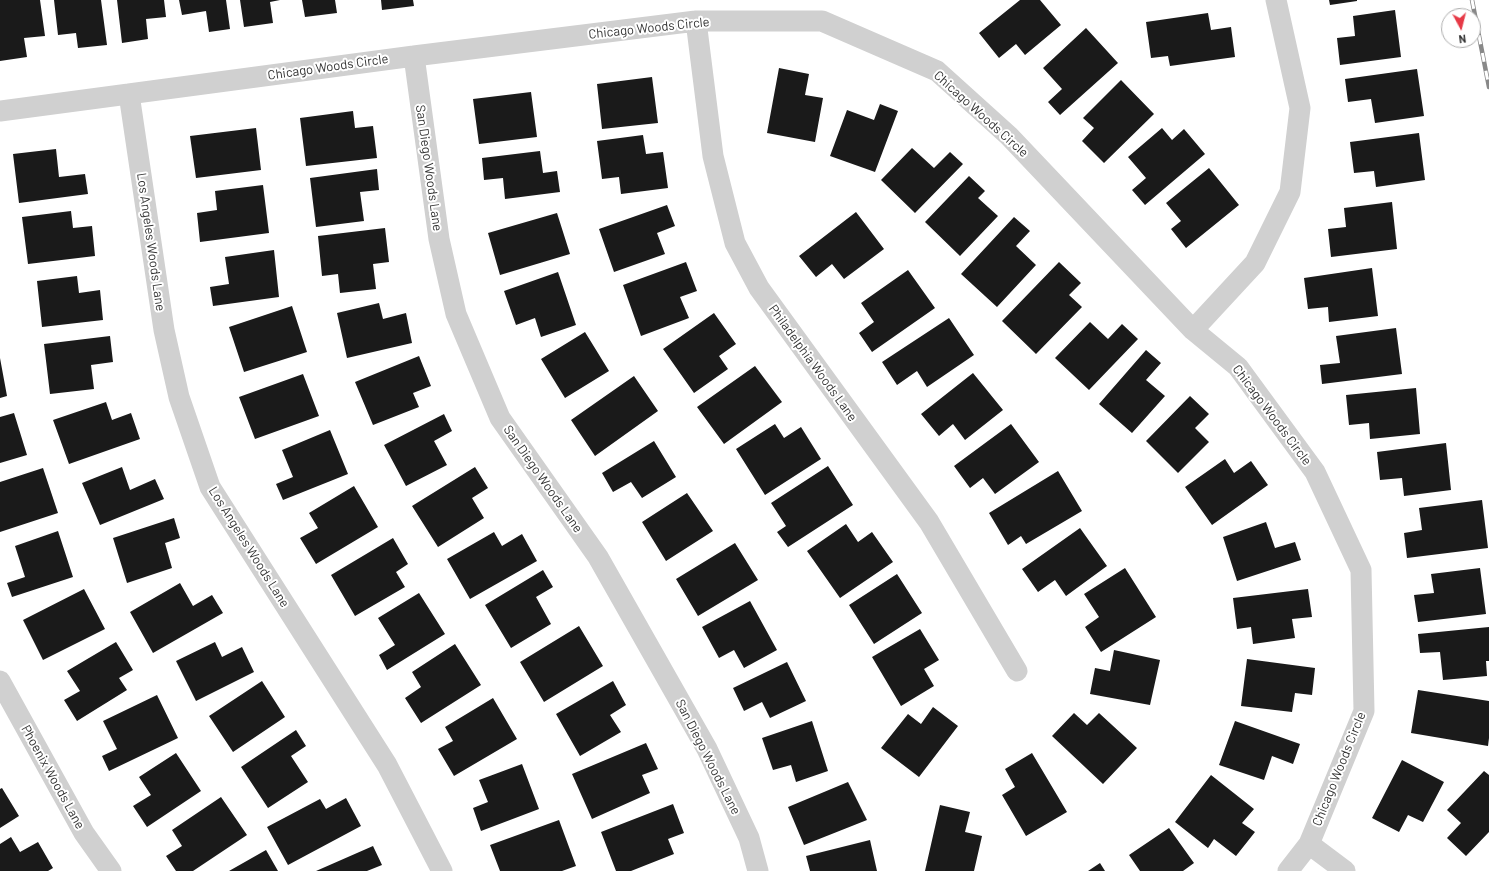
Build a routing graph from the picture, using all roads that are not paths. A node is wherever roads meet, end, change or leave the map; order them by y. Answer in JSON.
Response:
{"nodes":[{"id":1,"x":1276,"y":0,"type":"edge"},
{"id":2,"x":696,"y":21,"type":"junction"},
{"id":3,"x":414,"y":56,"type":"junction"},
{"id":4,"x":129,"y":94,"type":"junction"},
{"id":5,"x":0,"y":111,"type":"edge"},
{"id":6,"x":1193,"y":330,"type":"junction"},
{"id":7,"x":1017,"y":670,"type":"dead end"},
{"id":8,"x":0,"y":681,"type":"edge"},
{"id":9,"x":1309,"y":844,"type":"junction"},
{"id":10,"x":111,"y":871,"type":"edge"},
{"id":11,"x":442,"y":871,"type":"edge"},
{"id":12,"x":758,"y":871,"type":"edge"},
{"id":13,"x":1288,"y":871,"type":"edge"},
{"id":14,"x":1346,"y":871,"type":"edge"}],
"edges":[{"from":1,"to":6,"type":"street"},
{"from":2,"to":3,"type":"street","name":"Chicago Woods Circle"},
{"from":2,"to":6,"type":"street","name":"Chicago Woods Circle"},
{"from":2,"to":7,"type":"street","name":"Philadelphia Woods Lane"},
{"from":3,"to":4,"type":"street","name":"Chicago Woods Circle"},
{"from":3,"to":12,"type":"street","name":"San Diego Woods Lane"},
{"from":4,"to":5,"type":"street","name":"Chicago Woods Circle"},
{"from":4,"to":11,"type":"street","name":"Los Angeles Woods Lane"},
{"from":6,"to":9,"type":"street","name":"Chicago Woods Circle"},
{"from":8,"to":10,"type":"street","name":"Phoenix Woods Lane"},
{"from":9,"to":13,"type":"street","name":"Chicago Woods Circle"},
{"from":9,"to":14,"type":"street"}]}
